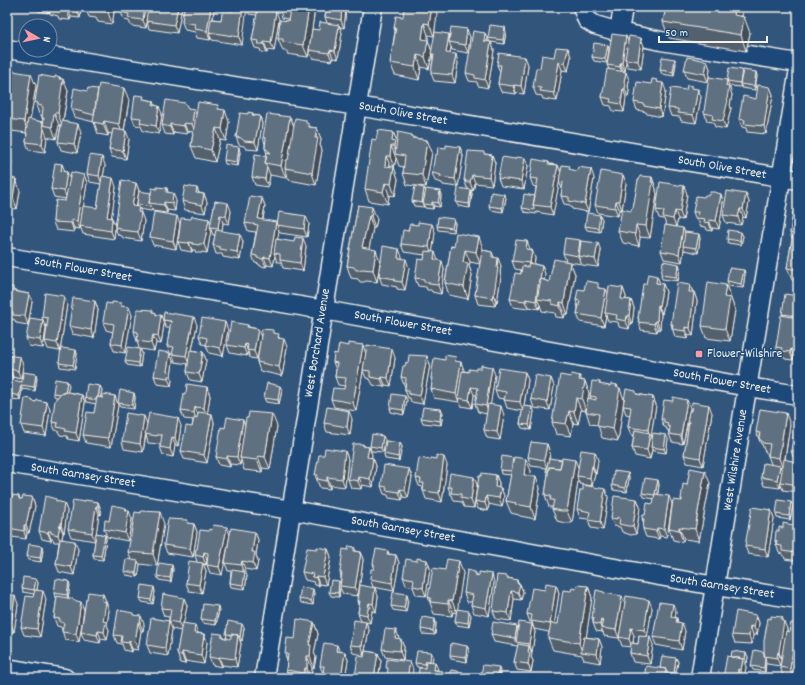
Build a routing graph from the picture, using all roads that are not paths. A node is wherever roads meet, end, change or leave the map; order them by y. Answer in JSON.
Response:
{"nodes":[{"id":1,"x":373,"y":7,"type":"edge"},
{"id":2,"x":582,"y":7,"type":"edge"},
{"id":3,"x":622,"y":7,"type":"edge"},
{"id":4,"x":619,"y":32,"type":"junction"},
{"id":5,"x":7,"y":49,"type":"edge"},
{"id":6,"x":798,"y":63,"type":"edge"},
{"id":7,"x":798,"y":75,"type":"edge"},
{"id":8,"x":357,"y":106,"type":"junction"},
{"id":9,"x":790,"y":179,"type":"edge"},
{"id":10,"x":7,"y":257,"type":"edge"},
{"id":11,"x":324,"y":310,"type":"junction"},
{"id":12,"x":748,"y":387,"type":"junction"},
{"id":13,"x":798,"y":395,"type":"edge"},
{"id":14,"x":7,"y":463,"type":"edge"},
{"id":15,"x":291,"y":510,"type":"junction"},
{"id":16,"x":715,"y":586,"type":"junction"},
{"id":17,"x":798,"y":599,"type":"edge"},
{"id":18,"x":7,"y":668,"type":"edge"},
{"id":19,"x":65,"y":678,"type":"edge"},
{"id":20,"x":264,"y":678,"type":"edge"},
{"id":21,"x":700,"y":678,"type":"edge"}],
"edges":[{"from":1,"to":8,"type":"street","name":"West Borchard Avenue"},
{"from":2,"to":4,"type":"street"},
{"from":3,"to":4,"type":"street"},
{"from":4,"to":6,"type":"street"},
{"from":5,"to":8,"type":"street","name":"South Olive Street"},
{"from":7,"to":9,"type":"street","name":"West Wilshire Avenue"},
{"from":8,"to":9,"type":"street","name":"South Olive Street"},
{"from":8,"to":11,"type":"street","name":"West Borchard Avenue"},
{"from":9,"to":12,"type":"street","name":"West Wilshire Avenue"},
{"from":10,"to":11,"type":"street","name":"South Flower Street"},
{"from":11,"to":12,"type":"street","name":"South Flower Street"},
{"from":11,"to":15,"type":"street","name":"West Borchard Avenue"},
{"from":12,"to":13,"type":"street","name":"South Flower Street"},
{"from":12,"to":16,"type":"street","name":"West Wilshire Avenue"},
{"from":14,"to":15,"type":"street","name":"South Garnsey Street"},
{"from":15,"to":16,"type":"street","name":"South Garnsey Street"},
{"from":15,"to":20,"type":"street","name":"West Borchard Avenue"},
{"from":16,"to":17,"type":"street","name":"South Garnsey Street"},
{"from":16,"to":21,"type":"street","name":"West Wilshire Avenue"},
{"from":18,"to":19,"type":"street"}]}
